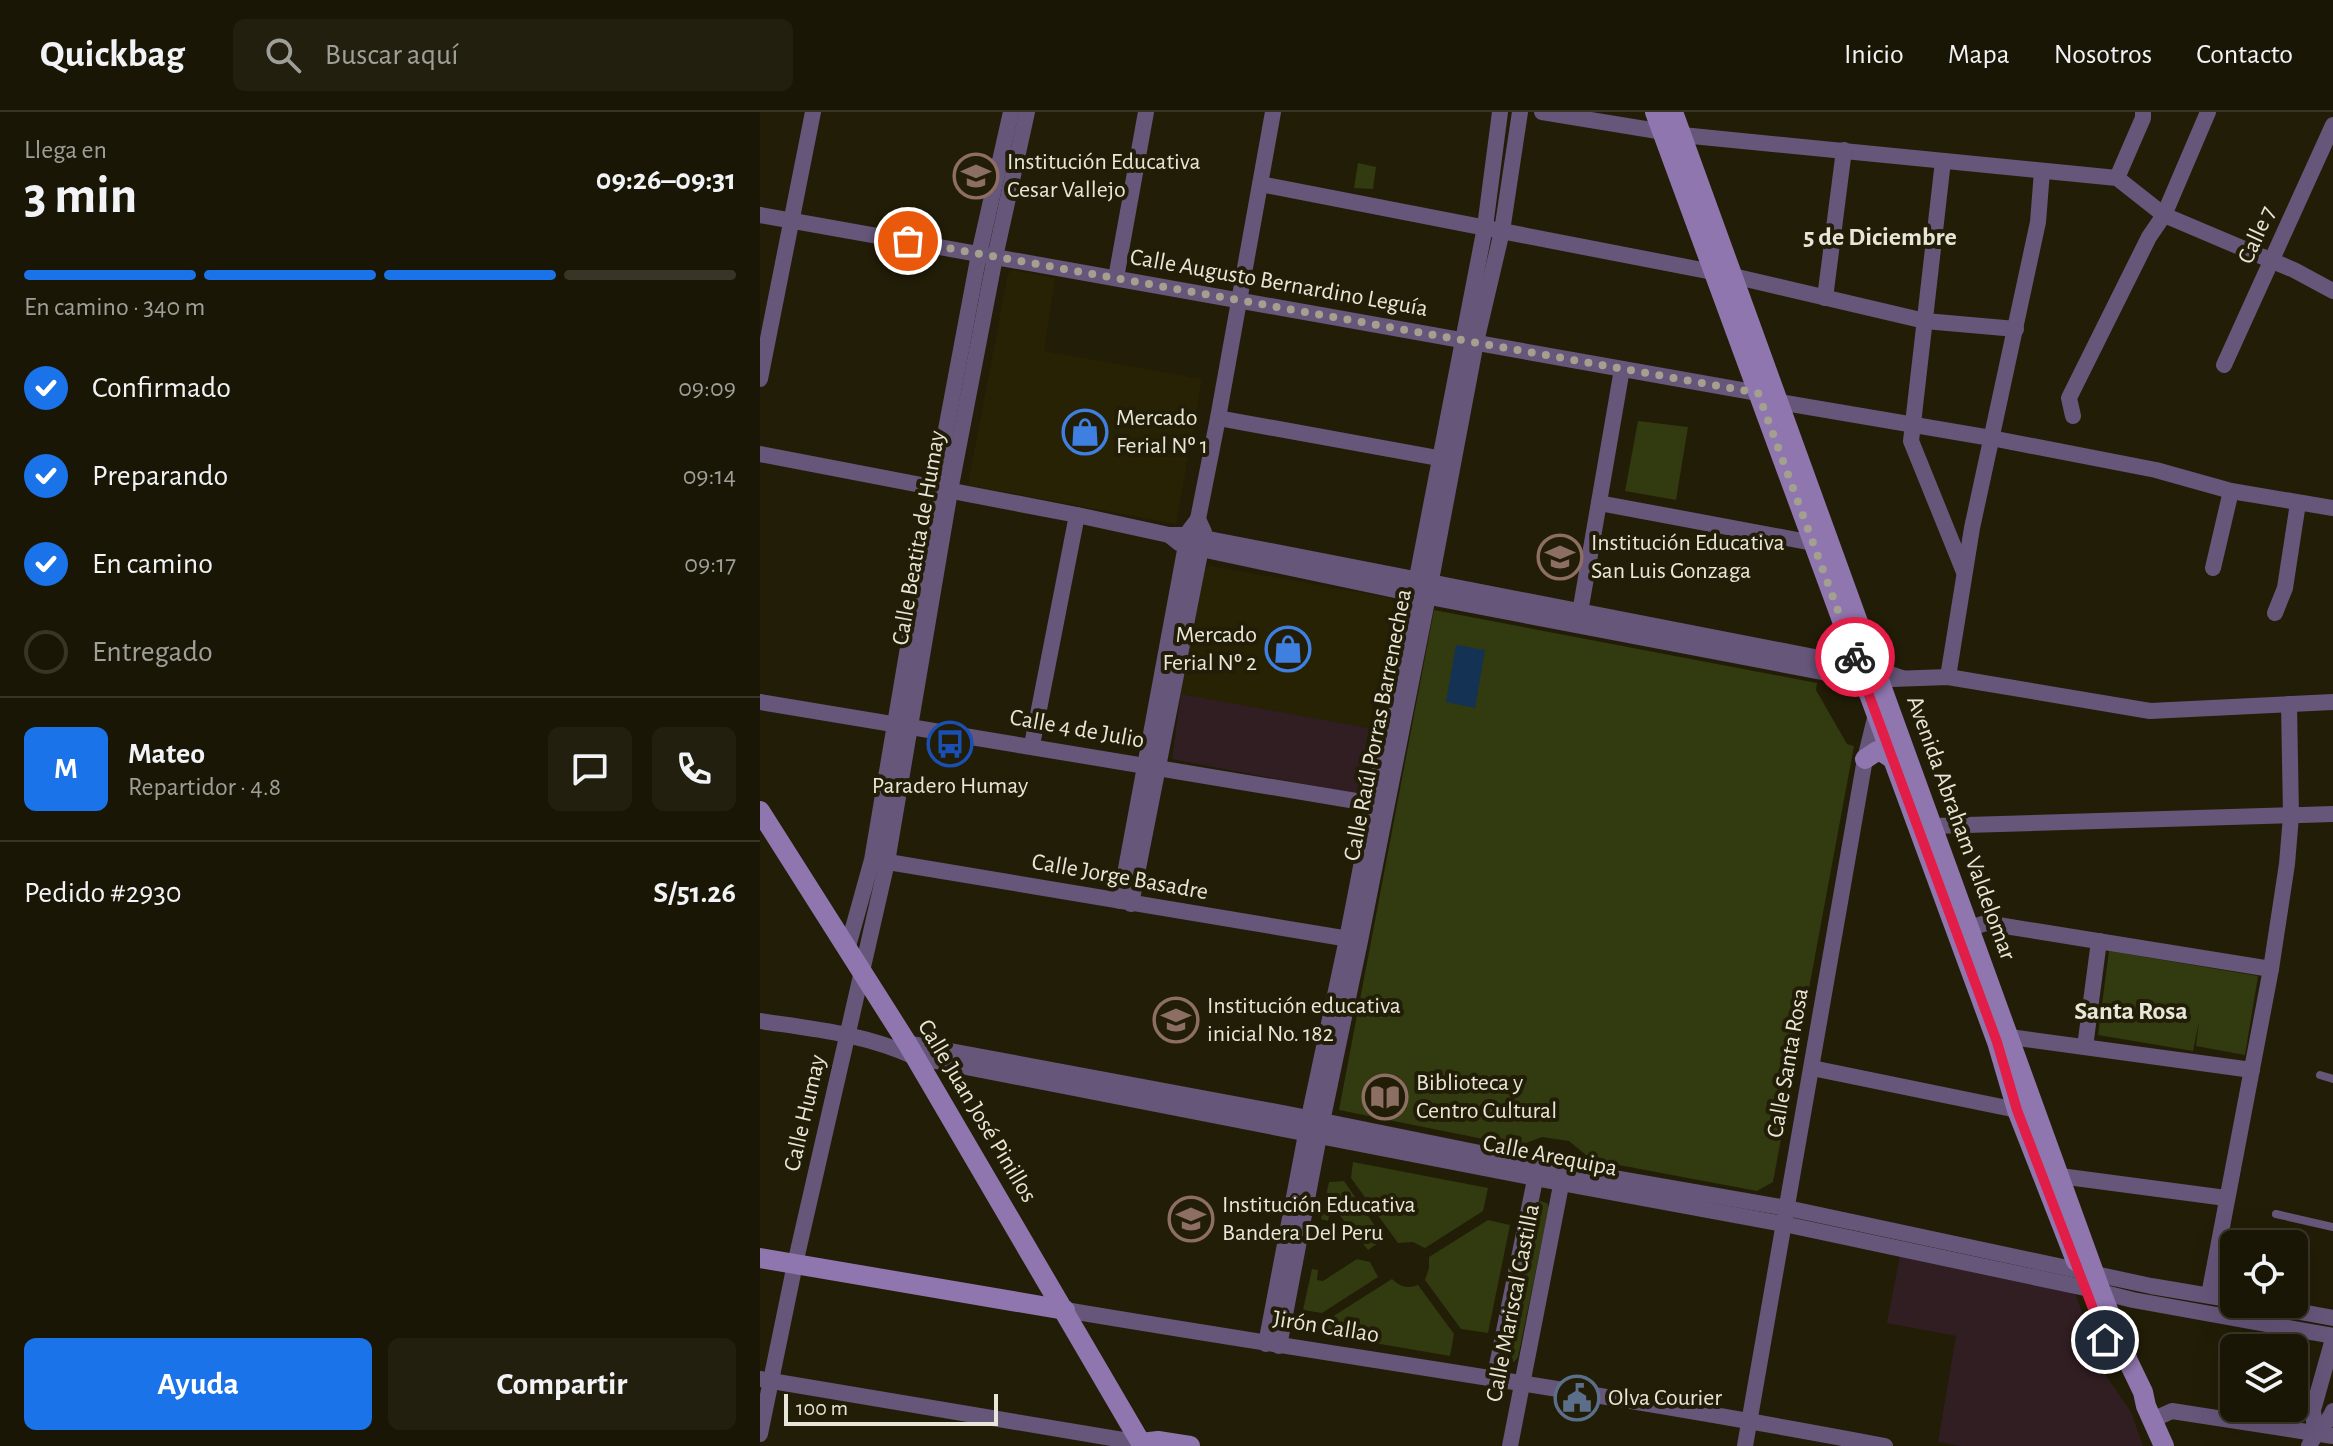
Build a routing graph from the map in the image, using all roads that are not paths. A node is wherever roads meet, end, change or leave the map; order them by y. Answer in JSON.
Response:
{"nodes":[{"id":1,"x":813,"y":112,"type":"edge"},
{"id":2,"x":1011,"y":112,"type":"edge"},
{"id":3,"x":1027,"y":112,"type":"edge"},
{"id":4,"x":1146,"y":112,"type":"edge"},
{"id":5,"x":1273,"y":112,"type":"edge"},
{"id":6,"x":1500,"y":112,"type":"edge"},
{"id":7,"x":1520,"y":112,"type":"edge"},
{"id":8,"x":1542,"y":112,"type":"edge"},
{"id":9,"x":1673,"y":112,"type":"edge"},
{"id":10,"x":2143,"y":112,"type":"edge"},
{"id":11,"x":2208,"y":112,"type":"edge"},
{"id":12,"x":2333,"y":125,"type":"edge"},
{"id":13,"x":1667,"y":126,"type":"edge"},
{"id":14,"x":1844,"y":150,"type":"junction"},
{"id":15,"x":1943,"y":161,"type":"junction"},
{"id":16,"x":2042,"y":171,"type":"junction"},
{"id":17,"x":2117,"y":178,"type":"junction"},
{"id":18,"x":1260,"y":184,"type":"junction"},
{"id":19,"x":760,"y":215,"type":"edge"},
{"id":20,"x":2164,"y":215,"type":"junction"},
{"id":21,"x":792,"y":220,"type":"junction"},
{"id":22,"x":1494,"y":229,"type":"junction"},
{"id":23,"x":987,"y":255,"type":"junction"},
{"id":24,"x":2272,"y":261,"type":"junction"},
{"id":25,"x":1724,"y":274,"type":"junction"},
{"id":26,"x":1116,"y":278,"type":"junction"},
{"id":27,"x":2333,"y":291,"type":"edge"},
{"id":28,"x":1825,"y":298,"type":"junction"},
{"id":29,"x":1239,"y":300,"type":"junction"},
{"id":30,"x":1925,"y":321,"type":"junction"},
{"id":31,"x":2016,"y":329,"type":"junction"},
{"id":32,"x":1469,"y":341,"type":"junction"},
{"id":33,"x":2224,"y":365,"type":"dead end"},
{"id":34,"x":1622,"y":369,"type":"junction"},
{"id":35,"x":760,"y":379,"type":"edge"},
{"id":36,"x":1758,"y":393,"type":"junction"},
{"id":37,"x":1779,"y":402,"type":"junction"},
{"id":38,"x":2073,"y":416,"type":"dead end"},
{"id":39,"x":1218,"y":418,"type":"junction"},
{"id":40,"x":1912,"y":424,"type":"junction"},
{"id":41,"x":1991,"y":438,"type":"junction"},
{"id":42,"x":760,"y":454,"type":"edge"},
{"id":43,"x":1446,"y":459,"type":"junction"},
{"id":44,"x":942,"y":489,"type":"junction"},
{"id":45,"x":2231,"y":491,"type":"junction"},
{"id":46,"x":1599,"y":503,"type":"junction"},
{"id":47,"x":2298,"y":503,"type":"junction"},
{"id":48,"x":2333,"y":508,"type":"edge"},
{"id":49,"x":1077,"y":515,"type":"junction"},
{"id":50,"x":1821,"y":540,"type":"junction"},
{"id":51,"x":1194,"y":542,"type":"junction"},
{"id":52,"x":2213,"y":568,"type":"dead end"},
{"id":53,"x":1965,"y":574,"type":"junction"},
{"id":54,"x":1423,"y":589,"type":"junction"},
{"id":55,"x":2275,"y":613,"type":"dead end"},
{"id":56,"x":1579,"y":619,"type":"junction"},
{"id":57,"x":1872,"y":677,"type":"junction"},
{"id":58,"x":1948,"y":677,"type":"junction"},
{"id":59,"x":760,"y":702,"type":"edge"},
{"id":60,"x":2333,"y":702,"type":"edge"},
{"id":61,"x":2289,"y":704,"type":"junction"},
{"id":62,"x":1876,"y":715,"type":"junction"},
{"id":63,"x":904,"y":724,"type":"junction"},
{"id":64,"x":1032,"y":745,"type":"junction"},
{"id":65,"x":1865,"y":759,"type":"junction"},
{"id":66,"x":1893,"y":759,"type":"junction"},
{"id":67,"x":1152,"y":767,"type":"junction"},
{"id":68,"x":1379,"y":804,"type":"junction"},
{"id":69,"x":760,"y":811,"type":"edge"},
{"id":70,"x":2333,"y":814,"type":"edge"},
{"id":71,"x":2291,"y":816,"type":"junction"},
{"id":72,"x":1926,"y":828,"type":"junction"},
{"id":73,"x":880,"y":861,"type":"junction"},
{"id":74,"x":1126,"y":902,"type":"junction"},
{"id":75,"x":1970,"y":928,"type":"junction"},
{"id":76,"x":1354,"y":940,"type":"junction"},
{"id":77,"x":2099,"y":941,"type":"junction"},
{"id":78,"x":847,"y":950,"type":"junction"},
{"id":79,"x":2271,"y":969,"type":"junction"},
{"id":80,"x":861,"y":973,"type":"junction"},
{"id":81,"x":760,"y":1021,"type":"edge"},
{"id":82,"x":848,"y":1034,"type":"junction"},
{"id":83,"x":2003,"y":1040,"type":"junction"},
{"id":84,"x":2085,"y":1047,"type":"junction"},
{"id":85,"x":911,"y":1050,"type":"junction"},
{"id":86,"x":1812,"y":1068,"type":"junction"},
{"id":87,"x":2252,"y":1070,"type":"junction"},
{"id":88,"x":2320,"y":1075,"type":"dead end"},
{"id":89,"x":2333,"y":1079,"type":"edge"},
{"id":90,"x":2017,"y":1110,"type":"junction"},
{"id":91,"x":1314,"y":1127,"type":"junction"},
{"id":92,"x":1537,"y":1171,"type":"junction"},
{"id":93,"x":1563,"y":1176,"type":"junction"},
{"id":94,"x":2060,"y":1176,"type":"junction"},
{"id":95,"x":2226,"y":1198,"type":"junction"},
{"id":96,"x":2276,"y":1214,"type":"dead end"},
{"id":97,"x":1786,"y":1216,"type":"junction"},
{"id":98,"x":2333,"y":1227,"type":"edge"},
{"id":99,"x":760,"y":1258,"type":"edge"},
{"id":100,"x":795,"y":1264,"type":"junction"},
{"id":101,"x":2090,"y":1281,"type":"junction"},
{"id":102,"x":2209,"y":1295,"type":"junction"},
{"id":103,"x":2220,"y":1297,"type":"edge"},
{"id":104,"x":1065,"y":1310,"type":"junction"},
{"id":105,"x":2308,"y":1313,"type":"edge"},
{"id":106,"x":2333,"y":1318,"type":"edge"},
{"id":107,"x":2333,"y":1338,"type":"edge"},
{"id":108,"x":1272,"y":1345,"type":"junction"},
{"id":109,"x":766,"y":1380,"type":"edge"},
{"id":110,"x":1494,"y":1380,"type":"junction"},
{"id":111,"x":1522,"y":1385,"type":"junction"},
{"id":112,"x":2333,"y":1411,"type":"edge"},
{"id":113,"x":2149,"y":1413,"type":"junction"},
{"id":114,"x":1749,"y":1420,"type":"junction"},
{"id":115,"x":760,"y":1434,"type":"edge"},
{"id":116,"x":2333,"y":1436,"type":"edge"},
{"id":117,"x":2312,"y":1440,"type":"edge"},
{"id":118,"x":1141,"y":1445,"type":"edge"},
{"id":119,"x":1190,"y":1446,"type":"edge"},
{"id":120,"x":1510,"y":1446,"type":"edge"},
{"id":121,"x":1745,"y":1446,"type":"edge"},
{"id":122,"x":1885,"y":1446,"type":"edge"},
{"id":123,"x":2164,"y":1446,"type":"edge"}],
"edges":[{"from":1,"to":21,"type":"street"},
{"from":2,"to":23,"type":"street","name":"Calle Beatita de Humay"},
{"from":3,"to":23,"type":"street","name":"Calle Beatita de Humay"},
{"from":4,"to":26,"type":"street"},
{"from":5,"to":18,"type":"street"},
{"from":6,"to":22,"type":"street","name":"Calle Raúl Porras Barrenechea"},
{"from":7,"to":22,"type":"street","name":"Calle Raúl Porras Barrenechea"},
{"from":8,"to":13,"type":"street"},
{"from":9,"to":13,"type":"street","name":"Avenida Abraham Valdelomar"},
{"from":10,"to":17,"type":"street"},
{"from":11,"to":20,"type":"street"},
{"from":12,"to":24,"type":"street","name":"Calle 7"},
{"from":13,"to":14,"type":"street"},
{"from":13,"to":25,"type":"street","name":"Avenida Abraham Valdelomar"},
{"from":14,"to":15,"type":"street"},
{"from":14,"to":28,"type":"street"},
{"from":15,"to":16,"type":"street"},
{"from":15,"to":30,"type":"street"},
{"from":16,"to":17,"type":"street"},
{"from":16,"to":31,"type":"street"},
{"from":17,"to":20,"type":"street"},
{"from":18,"to":22,"type":"street"},
{"from":18,"to":29,"type":"street"},
{"from":19,"to":21,"type":"street","name":"Calle Augusto Bernardino Leguía"},
{"from":20,"to":24,"type":"street"},
{"from":20,"to":38,"type":"street"},
{"from":21,"to":23,"type":"street","name":"Calle Augusto Bernardino Leguía"},
{"from":21,"to":35,"type":"street"},
{"from":22,"to":25,"type":"street"},
{"from":22,"to":32,"type":"street","name":"Calle Raúl Porras Barrenechea"},
{"from":23,"to":26,"type":"street","name":"Calle Augusto Bernardino Leguía"},
{"from":23,"to":44,"type":"street","name":"Calle Beatita de Humay"},
{"from":24,"to":27,"type":"street"},
{"from":24,"to":33,"type":"street","name":"Calle 7"},
{"from":25,"to":28,"type":"street"},
{"from":25,"to":36,"type":"street","name":"Avenida Abraham Valdelomar"},
{"from":25,"to":37,"type":"street","name":"Avenida Abraham Valdelomar"},
{"from":26,"to":29,"type":"street","name":"Calle Augusto Bernardino Leguía"},
{"from":28,"to":30,"type":"street"},
{"from":29,"to":32,"type":"street","name":"Calle Augusto Bernardino Leguía"},
{"from":29,"to":39,"type":"street"},
{"from":30,"to":31,"type":"street"},
{"from":30,"to":40,"type":"street"},
{"from":31,"to":41,"type":"street"},
{"from":32,"to":34,"type":"street","name":"Calle Augusto Bernardino Leguía"},
{"from":32,"to":43,"type":"street","name":"Calle Raúl Porras Barrenechea"},
{"from":34,"to":36,"type":"street","name":"Calle Augusto Bernardino Leguía"},
{"from":34,"to":46,"type":"street"},
{"from":36,"to":37,"type":"street","name":"Calle Augusto Bernardino Leguía"},
{"from":36,"to":50,"type":"street","name":"Avenida Abraham Valdelomar"},
{"from":37,"to":40,"type":"street","name":"Calle Augusto Bernardino Leguía"},
{"from":37,"to":50,"type":"street","name":"Avenida Abraham Valdelomar"},
{"from":39,"to":43,"type":"street"},
{"from":39,"to":51,"type":"street"},
{"from":40,"to":41,"type":"street","name":"Calle Augusto Bernardino Leguía"},
{"from":40,"to":53,"type":"street"},
{"from":41,"to":45,"type":"street","name":"Calle Augusto Bernardino Leguía"},
{"from":41,"to":53,"type":"street"},
{"from":42,"to":44,"type":"street"},
{"from":43,"to":54,"type":"street","name":"Calle Raúl Porras Barrenechea"},
{"from":44,"to":49,"type":"street"},
{"from":44,"to":63,"type":"street","name":"Calle Beatita de Humay"},
{"from":45,"to":47,"type":"street","name":"Calle Augusto Bernardino Leguía"},
{"from":45,"to":52,"type":"street"},
{"from":46,"to":50,"type":"street"},
{"from":46,"to":56,"type":"street"},
{"from":47,"to":48,"type":"street","name":"Calle Augusto Bernardino Leguía"},
{"from":47,"to":55,"type":"street"},
{"from":49,"to":51,"type":"street"},
{"from":49,"to":64,"type":"street"},
{"from":50,"to":57,"type":"street","name":"Avenida Abraham Valdelomar"},
{"from":51,"to":54,"type":"street"},
{"from":51,"to":67,"type":"street"},
{"from":53,"to":58,"type":"street"},
{"from":54,"to":56,"type":"street"},
{"from":54,"to":68,"type":"street","name":"Calle Raúl Porras Barrenechea"},
{"from":56,"to":57,"type":"street"},
{"from":57,"to":58,"type":"street"},
{"from":57,"to":62,"type":"street","name":"Avenida Abraham Valdelomar"},
{"from":57,"to":72,"type":"street","name":"Avenida Abraham Valdelomar"},
{"from":58,"to":61,"type":"street"},
{"from":59,"to":63,"type":"street","name":"Calle 4 de Julio"},
{"from":60,"to":61,"type":"street"},
{"from":61,"to":71,"type":"street"},
{"from":62,"to":65,"type":"street","name":"Calle Santa Rosa"},
{"from":62,"to":66,"type":"street","name":"Avenida Abraham Valdelomar"},
{"from":63,"to":64,"type":"street","name":"Calle 4 de Julio"},
{"from":63,"to":73,"type":"street","name":"Calle Beatita de Humay"},
{"from":64,"to":67,"type":"street","name":"Calle 4 de Julio"},
{"from":65,"to":66,"type":"street"},
{"from":65,"to":86,"type":"street","name":"Calle Santa Rosa"},
{"from":66,"to":72,"type":"street","name":"Avenida Abraham Valdelomar"},
{"from":67,"to":68,"type":"street","name":"Calle 4 de Julio"},
{"from":67,"to":74,"type":"street"},
{"from":68,"to":76,"type":"street","name":"Calle Raúl Porras Barrenechea"},
{"from":69,"to":78,"type":"street","name":"Calle Juan José Pinillos"},
{"from":70,"to":71,"type":"street"},
{"from":71,"to":72,"type":"street"},
{"from":71,"to":79,"type":"street"},
{"from":72,"to":75,"type":"street","name":"Avenida Abraham Valdelomar"},
{"from":72,"to":83,"type":"street","name":"Avenida Abraham Valdelomar"},
{"from":73,"to":74,"type":"street","name":"Calle Jorge Basadre"},
{"from":73,"to":78,"type":"street","name":"Calle Beatita de Humay"},
{"from":73,"to":80,"type":"street","name":"Calle Beatita de Humay"},
{"from":74,"to":76,"type":"street","name":"Calle Jorge Basadre"},
{"from":75,"to":77,"type":"street"},
{"from":75,"to":83,"type":"street","name":"Avenida Abraham Valdelomar"},
{"from":76,"to":91,"type":"street","name":"Calle Raúl Porras Barrenechea"},
{"from":77,"to":79,"type":"street"},
{"from":77,"to":84,"type":"street"},
{"from":78,"to":80,"type":"street","name":"Calle Juan José Pinillos"},
{"from":79,"to":87,"type":"street"},
{"from":80,"to":82,"type":"street","name":"Calle Humay"},
{"from":80,"to":85,"type":"street","name":"Calle Juan José Pinillos"},
{"from":81,"to":82,"type":"street","name":"Calle Arequipa"},
{"from":82,"to":85,"type":"street","name":"Calle Arequipa"},
{"from":82,"to":100,"type":"street","name":"Calle Humay"},
{"from":83,"to":84,"type":"street"},
{"from":83,"to":90,"type":"street","name":"Avenida Abraham Valdelomar"},
{"from":83,"to":94,"type":"street","name":"Avenida Abraham Valdelomar"},
{"from":84,"to":87,"type":"street"},
{"from":85,"to":91,"type":"street","name":"Calle Arequipa"},
{"from":85,"to":104,"type":"street","name":"Calle Juan José Pinillos"},
{"from":86,"to":90,"type":"street"},
{"from":86,"to":97,"type":"street","name":"Calle Santa Rosa"},
{"from":87,"to":95,"type":"street"},
{"from":88,"to":89,"type":"lane"},
{"from":90,"to":101,"type":"street","name":"Avenida Abraham Valdelomar"},
{"from":91,"to":92,"type":"street","name":"Calle Arequipa"},
{"from":91,"to":108,"type":"street","name":"Calle Raúl Porras Barrenechea"},
{"from":92,"to":93,"type":"street","name":"Calle Arequipa"},
{"from":92,"to":110,"type":"street","name":"Calle Mariscal Castilla"},
{"from":93,"to":97,"type":"street","name":"Calle Arequipa"},
{"from":93,"to":111,"type":"street","name":"Calle Mariscal Castilla"},
{"from":94,"to":95,"type":"street"},
{"from":94,"to":101,"type":"street","name":"Avenida Abraham Valdelomar"},
{"from":95,"to":102,"type":"street"},
{"from":96,"to":98,"type":"lane"},
{"from":97,"to":101,"type":"street","name":"Calle Arequipa"},
{"from":97,"to":114,"type":"street","name":"Calle Santa Rosa"},
{"from":99,"to":100,"type":"street","name":"Jirón Callao"},
{"from":100,"to":104,"type":"street","name":"Jirón Callao"},
{"from":100,"to":109,"type":"street","name":"Calle Humay"},
{"from":101,"to":102,"type":"street","name":"Calle Arequipa"},
{"from":101,"to":107,"type":"street","name":"Calle Arequipa"},
{"from":101,"to":113,"type":"street"},
{"from":102,"to":103,"type":"street","name":"Calle Arequipa"},
{"from":104,"to":108,"type":"street","name":"Jirón Callao"},
{"from":104,"to":118,"type":"street","name":"Calle Juan José Pinillos"},
{"from":105,"to":106,"type":"street"},
{"from":107,"to":117,"type":"street"},
{"from":108,"to":110,"type":"street","name":"Jirón Callao"},
{"from":109,"to":115,"type":"street","name":"Calle Humay"},
{"from":109,"to":118,"type":"street"},
{"from":110,"to":111,"type":"street","name":"Jirón Callao"},
{"from":111,"to":114,"type":"street","name":"Jirón Callao"},
{"from":111,"to":120,"type":"street","name":"Calle Mariscal Castilla"},
{"from":112,"to":117,"type":"street"},
{"from":113,"to":117,"type":"street"},
{"from":113,"to":123,"type":"street"},
{"from":114,"to":121,"type":"street","name":"Calle Santa Rosa"},
{"from":114,"to":122,"type":"street","name":"Jirón Callao"},
{"from":116,"to":117,"type":"street"},
{"from":118,"to":119,"type":"street"}]}
